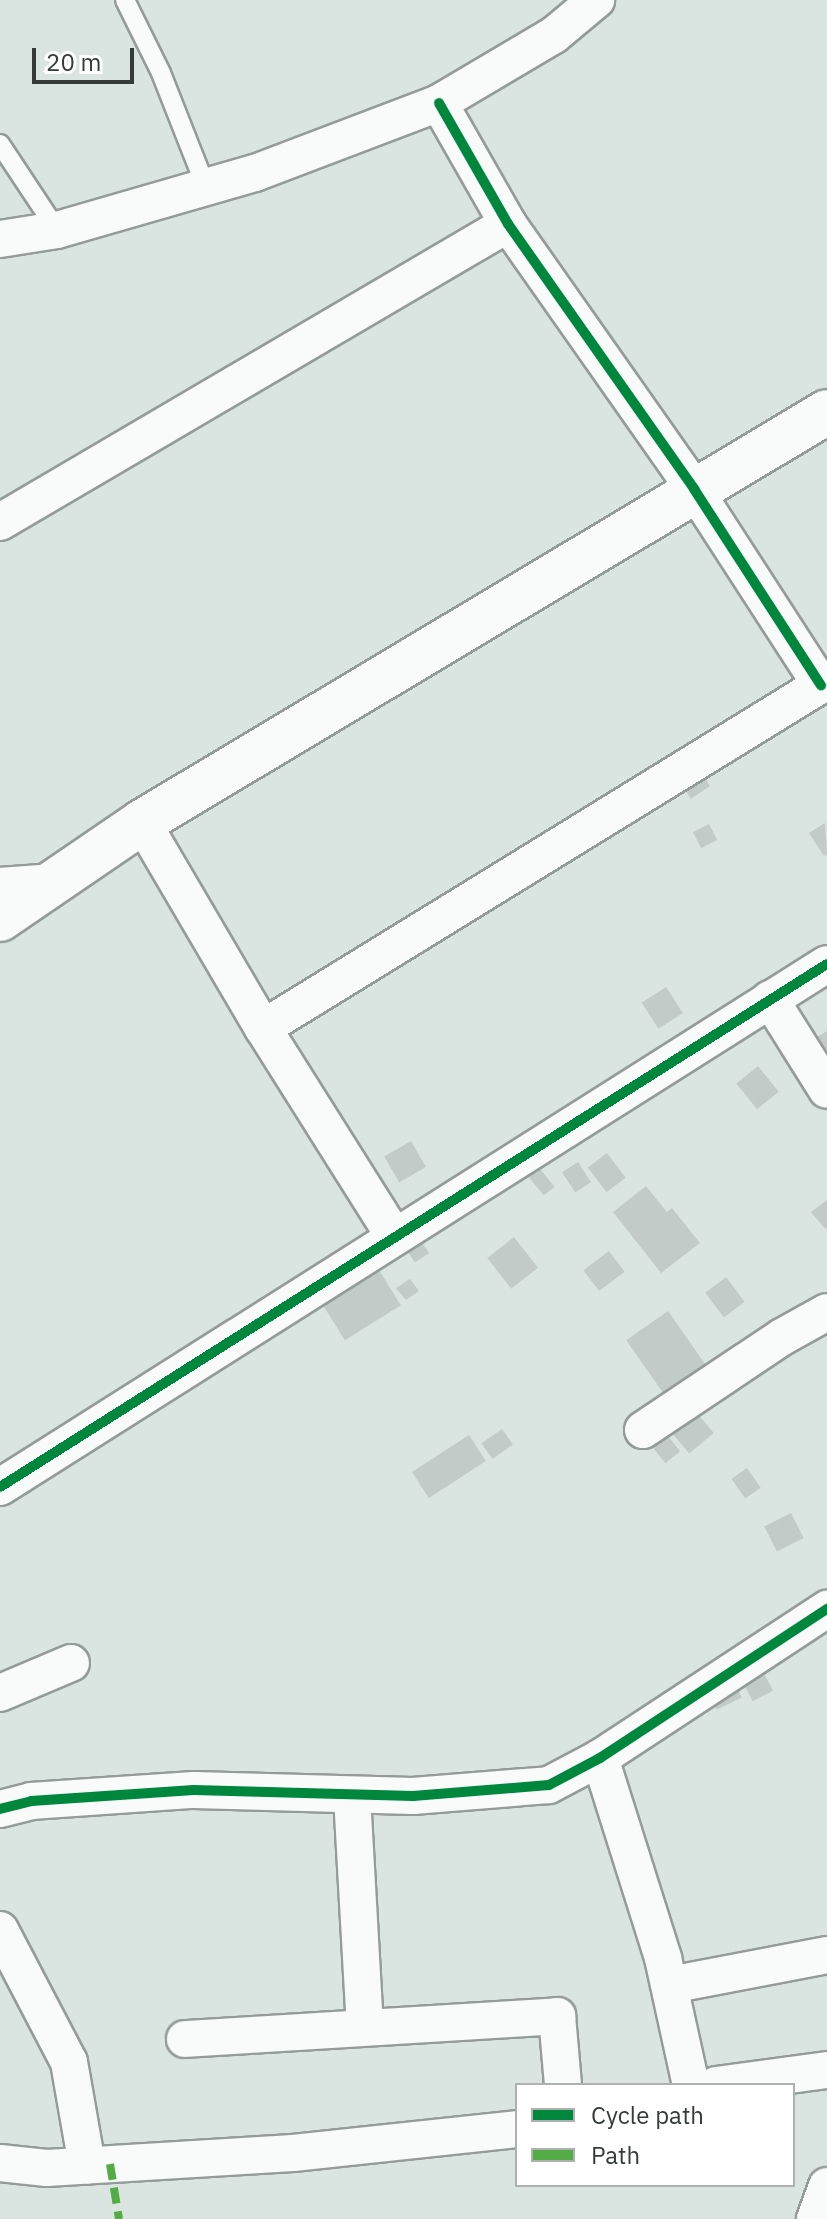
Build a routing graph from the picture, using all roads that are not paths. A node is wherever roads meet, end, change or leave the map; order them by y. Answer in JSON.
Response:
{"nodes":[{"id":1,"x":125,"y":0,"type":"edge"},
{"id":2,"x":596,"y":0,"type":"edge"},
{"id":3,"x":439,"y":103,"type":"junction"},
{"id":4,"x":0,"y":144,"type":"edge"},
{"id":5,"x":206,"y":187,"type":"junction"},
{"id":6,"x":508,"y":224,"type":"junction"},
{"id":7,"x":57,"y":230,"type":"junction"},
{"id":8,"x":0,"y":239,"type":"edge"},
{"id":9,"x":827,"y":412,"type":"edge"},
{"id":10,"x":694,"y":489,"type":"junction"},
{"id":11,"x":0,"y":522,"type":"edge"},
{"id":12,"x":824,"y":683,"type":"edge"},
{"id":13,"x":142,"y":822,"type":"junction"},
{"id":14,"x":54,"y":882,"type":"junction"},
{"id":15,"x":0,"y":886,"type":"edge"},
{"id":16,"x":0,"y":919,"type":"edge"},
{"id":17,"x":827,"y":964,"type":"edge"},
{"id":18,"x":827,"y":980,"type":"edge"},
{"id":19,"x":780,"y":993,"type":"junction"},
{"id":20,"x":263,"y":1028,"type":"junction"},
{"id":21,"x":827,"y":1090,"type":"edge"},
{"id":22,"x":394,"y":1236,"type":"junction"},
{"id":23,"x":827,"y":1312,"type":"edge"},
{"id":24,"x":643,"y":1430,"type":"dead end"},
{"id":25,"x":0,"y":1487,"type":"edge"},
{"id":26,"x":827,"y":1609,"type":"edge"},
{"id":27,"x":71,"y":1663,"type":"dead end"},
{"id":28,"x":0,"y":1693,"type":"edge"},
{"id":29,"x":600,"y":1758,"type":"junction"},
{"id":30,"x":352,"y":1796,"type":"junction"},
{"id":31,"x":0,"y":1809,"type":"edge"},
{"id":32,"x":5,"y":1949,"type":"edge"},
{"id":33,"x":827,"y":1955,"type":"edge"},
{"id":34,"x":670,"y":1985,"type":"junction"},
{"id":35,"x":365,"y":2026,"type":"junction"},
{"id":36,"x":185,"y":2039,"type":"dead end"},
{"id":37,"x":827,"y":2070,"type":"edge"},
{"id":38,"x":563,"y":2083,"type":"edge"},
{"id":39,"x":691,"y":2083,"type":"edge"},
{"id":40,"x":731,"y":2083,"type":"edge"},
{"id":41,"x":515,"y":2129,"type":"edge"},
{"id":42,"x":0,"y":2163,"type":"edge"},
{"id":43,"x":87,"y":2165,"type":"junction"},
{"id":44,"x":827,"y":2186,"type":"edge"},
{"id":45,"x":815,"y":2219,"type":"edge"}],
"edges":[{"from":1,"to":5,"type":"lane"},
{"from":2,"to":3,"type":"street"},
{"from":3,"to":5,"type":"street"},
{"from":3,"to":6,"type":"street"},
{"from":4,"to":7,"type":"lane"},
{"from":5,"to":7,"type":"street"},
{"from":6,"to":10,"type":"street"},
{"from":6,"to":11,"type":"street"},
{"from":7,"to":8,"type":"street"},
{"from":9,"to":10,"type":"main road"},
{"from":10,"to":12,"type":"street"},
{"from":10,"to":13,"type":"main road"},
{"from":12,"to":20,"type":"street"},
{"from":13,"to":14,"type":"main road"},
{"from":13,"to":20,"type":"street"},
{"from":14,"to":15,"type":"street"},
{"from":14,"to":16,"type":"main road"},
{"from":17,"to":19,"type":"street"},
{"from":18,"to":19,"type":"street"},
{"from":19,"to":21,"type":"street"},
{"from":19,"to":22,"type":"street"},
{"from":20,"to":22,"type":"street"},
{"from":22,"to":25,"type":"street"},
{"from":23,"to":24,"type":"street"},
{"from":26,"to":29,"type":"street"},
{"from":27,"to":28,"type":"street"},
{"from":29,"to":30,"type":"street"},
{"from":29,"to":34,"type":"street"},
{"from":30,"to":31,"type":"street"},
{"from":30,"to":35,"type":"street"},
{"from":32,"to":43,"type":"street"},
{"from":33,"to":34,"type":"street"},
{"from":34,"to":39,"type":"street"},
{"from":35,"to":36,"type":"street"},
{"from":35,"to":38,"type":"street"},
{"from":37,"to":40,"type":"street"},
{"from":41,"to":43,"type":"street"},
{"from":42,"to":43,"type":"street"},
{"from":44,"to":45,"type":"street"}]}
